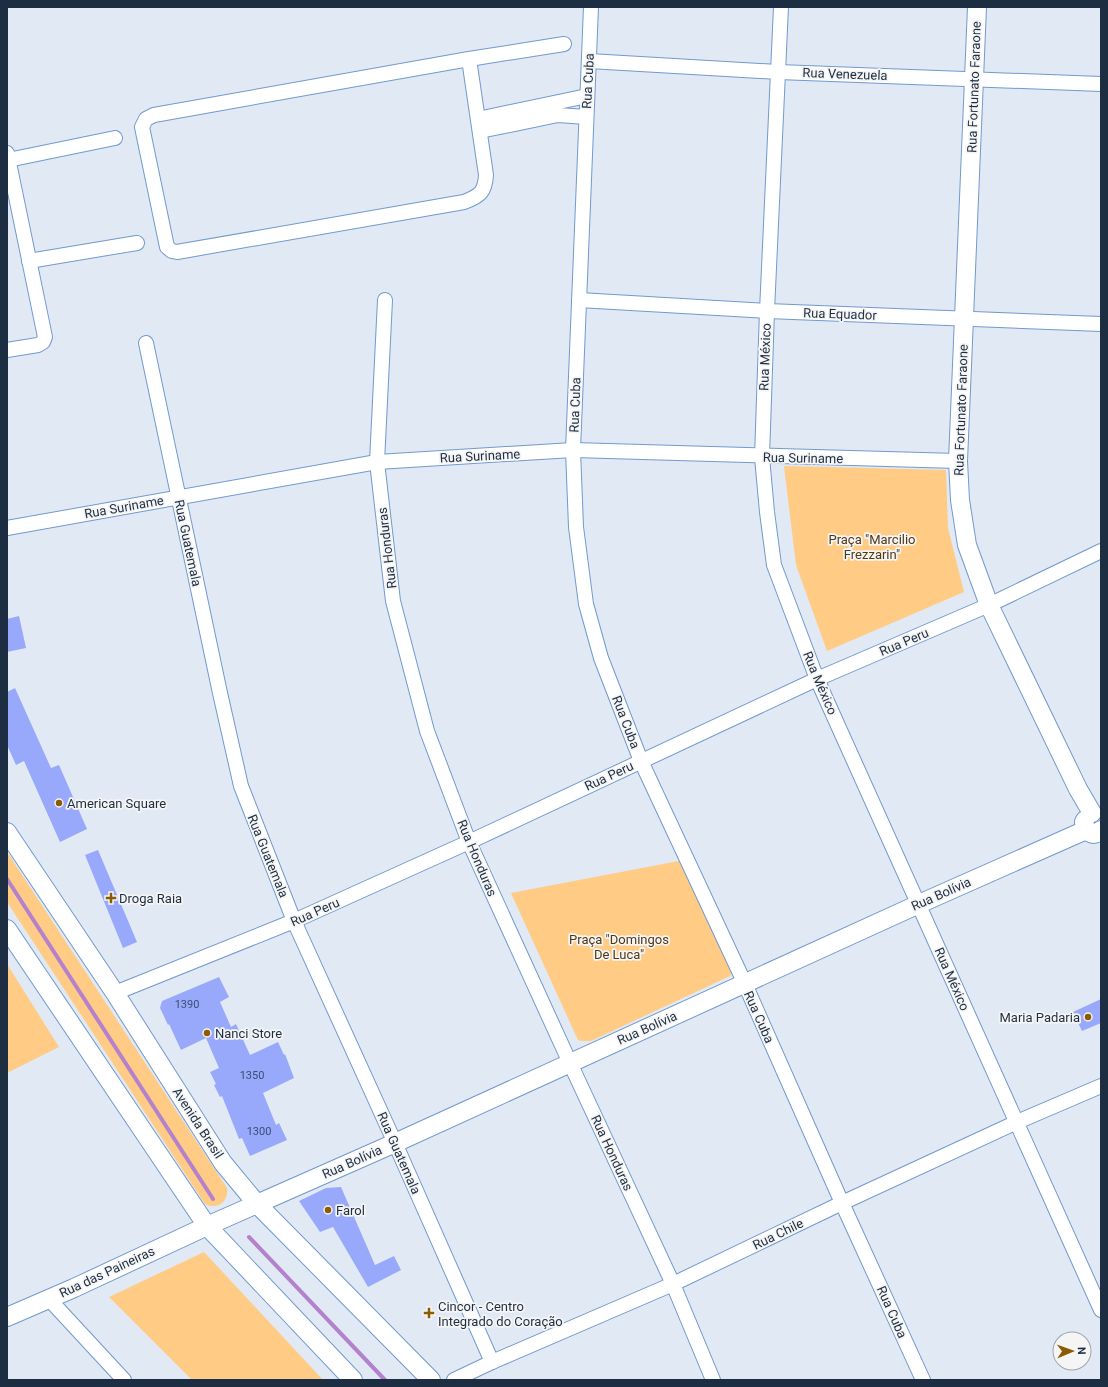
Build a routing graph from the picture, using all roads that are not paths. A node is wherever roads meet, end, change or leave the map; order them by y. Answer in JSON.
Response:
{"nodes":[{"id":1,"x":591,"y":7,"type":"edge"},
{"id":2,"x":781,"y":7,"type":"edge"},
{"id":3,"x":977,"y":7,"type":"edge"},
{"id":4,"x":564,"y":44,"type":"dead end"},
{"id":5,"x":469,"y":59,"type":"junction"},
{"id":6,"x":589,"y":61,"type":"junction"},
{"id":7,"x":778,"y":72,"type":"junction"},
{"id":8,"x":974,"y":79,"type":"junction"},
{"id":9,"x":1101,"y":84,"type":"edge"},
{"id":10,"x":587,"y":96,"type":"junction"},
{"id":11,"x":586,"y":116,"type":"junction"},
{"id":12,"x":479,"y":125,"type":"junction"},
{"id":13,"x":115,"y":138,"type":"dead end"},
{"id":14,"x":8,"y":156,"type":"edge"},
{"id":15,"x":13,"y":210,"type":"edge"},
{"id":16,"x":137,"y":243,"type":"dead end"},
{"id":17,"x":30,"y":261,"type":"junction"},
{"id":18,"x":385,"y":300,"type":"dead end"},
{"id":19,"x":579,"y":300,"type":"junction"},
{"id":20,"x":767,"y":311,"type":"junction"},
{"id":21,"x":964,"y":319,"type":"junction"},
{"id":22,"x":1101,"y":324,"type":"edge"},
{"id":23,"x":146,"y":343,"type":"dead end"},
{"id":24,"x":7,"y":350,"type":"edge"},
{"id":25,"x":573,"y":450,"type":"junction"},
{"id":26,"x":762,"y":457,"type":"junction"},
{"id":27,"x":377,"y":462,"type":"junction"},
{"id":28,"x":958,"y":462,"type":"junction"},
{"id":29,"x":178,"y":498,"type":"junction"},
{"id":30,"x":7,"y":528,"type":"edge"},
{"id":31,"x":1101,"y":551,"type":"edge"},
{"id":32,"x":989,"y":605,"type":"junction"},
{"id":33,"x":817,"y":679,"type":"junction"},
{"id":34,"x":641,"y":761,"type":"junction"},
{"id":35,"x":1096,"y":827,"type":"edge"},
{"id":36,"x":7,"y":832,"type":"edge"},
{"id":37,"x":469,"y":842,"type":"junction"},
{"id":38,"x":919,"y":904,"type":"junction"},
{"id":39,"x":294,"y":921,"type":"junction"},
{"id":40,"x":7,"y":930,"type":"edge"},
{"id":41,"x":745,"y":984,"type":"junction"},
{"id":42,"x":115,"y":993,"type":"junction"},
{"id":43,"x":570,"y":1063,"type":"junction"},
{"id":44,"x":1101,"y":1086,"type":"edge"},
{"id":45,"x":1016,"y":1122,"type":"junction"},
{"id":46,"x":395,"y":1143,"type":"junction"},
{"id":47,"x":842,"y":1203,"type":"junction"},
{"id":48,"x":257,"y":1204,"type":"junction"},
{"id":49,"x":207,"y":1226,"type":"junction"},
{"id":50,"x":673,"y":1284,"type":"junction"},
{"id":51,"x":49,"y":1299,"type":"junction"},
{"id":52,"x":1101,"y":1310,"type":"edge"},
{"id":53,"x":7,"y":1317,"type":"edge"},
{"id":54,"x":492,"y":1362,"type":"junction"},
{"id":55,"x":124,"y":1380,"type":"edge"},
{"id":56,"x":353,"y":1380,"type":"edge"},
{"id":57,"x":431,"y":1380,"type":"edge"},
{"id":58,"x":454,"y":1380,"type":"edge"},
{"id":59,"x":713,"y":1380,"type":"edge"},
{"id":60,"x":923,"y":1380,"type":"edge"}],
"edges":[{"from":1,"to":6,"type":"street","name":"Rua Cuba"},
{"from":2,"to":7,"type":"street","name":"Rua México"},
{"from":3,"to":8,"type":"main road","name":"Rua Fortunato Faraone"},
{"from":4,"to":5,"type":"street"},
{"from":5,"to":12,"type":"street"},
{"from":5,"to":12,"type":"street"},
{"from":6,"to":7,"type":"street","name":"Rua Venezuela"},
{"from":6,"to":10,"type":"street","name":"Rua Cuba"},
{"from":7,"to":8,"type":"street","name":"Rua Venezuela"},
{"from":7,"to":20,"type":"street","name":"Rua México"},
{"from":8,"to":9,"type":"street","name":"Rua Venezuela"},
{"from":8,"to":21,"type":"main road","name":"Rua Fortunato Faraone"},
{"from":10,"to":11,"type":"street","name":"Rua Cuba"},
{"from":10,"to":12,"type":"street"},
{"from":11,"to":12,"type":"street"},
{"from":11,"to":19,"type":"street","name":"Rua Cuba"},
{"from":13,"to":14,"type":"street"},
{"from":14,"to":15,"type":"street"},
{"from":15,"to":17,"type":"street"},
{"from":16,"to":17,"type":"street"},
{"from":17,"to":24,"type":"street"},
{"from":18,"to":27,"type":"street","name":"Rua Honduras"},
{"from":19,"to":20,"type":"street","name":"Rua Equador"},
{"from":19,"to":25,"type":"street","name":"Rua Cuba"},
{"from":20,"to":21,"type":"street","name":"Rua Equador"},
{"from":20,"to":26,"type":"street","name":"Rua México"},
{"from":21,"to":22,"type":"street","name":"Rua Equador"},
{"from":21,"to":28,"type":"main road","name":"Rua Fortunato Faraone"},
{"from":23,"to":29,"type":"street","name":"Rua Guatemala"},
{"from":25,"to":26,"type":"street","name":"Rua Suriname"},
{"from":25,"to":27,"type":"street","name":"Rua Suriname"},
{"from":25,"to":34,"type":"street","name":"Rua Cuba"},
{"from":26,"to":28,"type":"street","name":"Rua Suriname"},
{"from":26,"to":33,"type":"street","name":"Rua México"},
{"from":27,"to":29,"type":"street","name":"Rua Suriname"},
{"from":27,"to":37,"type":"street","name":"Rua Honduras"},
{"from":28,"to":32,"type":"main road","name":"Rua Fortunato Faraone"},
{"from":29,"to":30,"type":"street","name":"Rua Suriname"},
{"from":29,"to":39,"type":"street","name":"Rua Guatemala"},
{"from":31,"to":32,"type":"street","name":"Rua Peru"},
{"from":32,"to":33,"type":"street","name":"Rua Peru"},
{"from":32,"to":35,"type":"main road","name":"Rua Fortunato Faraone"},
{"from":33,"to":34,"type":"street","name":"Rua Peru"},
{"from":33,"to":38,"type":"street","name":"Rua México"},
{"from":34,"to":37,"type":"street","name":"Rua Peru"},
{"from":34,"to":41,"type":"street","name":"Rua Cuba"},
{"from":35,"to":38,"type":"main road","name":"Rua Bolívia"},
{"from":36,"to":42,"type":"main road","name":"Avenida Brasil"},
{"from":37,"to":39,"type":"street","name":"Rua Peru"},
{"from":37,"to":43,"type":"street","name":"Rua Honduras"},
{"from":38,"to":41,"type":"main road","name":"Rua Bolívia"},
{"from":38,"to":45,"type":"street","name":"Rua México"},
{"from":39,"to":42,"type":"street","name":"Rua Peru"},
{"from":39,"to":46,"type":"street","name":"Rua Guatemala"},
{"from":40,"to":49,"type":"main road"},
{"from":41,"to":43,"type":"main road","name":"Rua Bolívia"},
{"from":41,"to":47,"type":"street","name":"Rua Cuba"},
{"from":42,"to":48,"type":"main road","name":"Avenida Brasil"},
{"from":43,"to":46,"type":"main road","name":"Rua Bolívia"},
{"from":43,"to":50,"type":"street","name":"Rua Honduras"},
{"from":44,"to":45,"type":"street","name":"Rua Chile"},
{"from":45,"to":47,"type":"street","name":"Rua Chile"},
{"from":45,"to":52,"type":"street","name":"Rua México"},
{"from":46,"to":48,"type":"main road","name":"Rua Bolívia"},
{"from":46,"to":54,"type":"street","name":"Rua Guatemala"},
{"from":47,"to":50,"type":"street","name":"Rua Chile"},
{"from":47,"to":60,"type":"street","name":"Rua Cuba"},
{"from":48,"to":49,"type":"main road","name":"Rua Bolívia"},
{"from":48,"to":57,"type":"main road","name":"Avenida Brasil"},
{"from":49,"to":51,"type":"main road","name":"Rua das Paineiras"},
{"from":49,"to":56,"type":"main road"},
{"from":50,"to":54,"type":"street","name":"Rua Chile"},
{"from":50,"to":59,"type":"street","name":"Rua Honduras"},
{"from":51,"to":53,"type":"main road","name":"Rua das Paineiras"},
{"from":51,"to":55,"type":"street"},
{"from":54,"to":58,"type":"street","name":"Rua Chile"}]}
